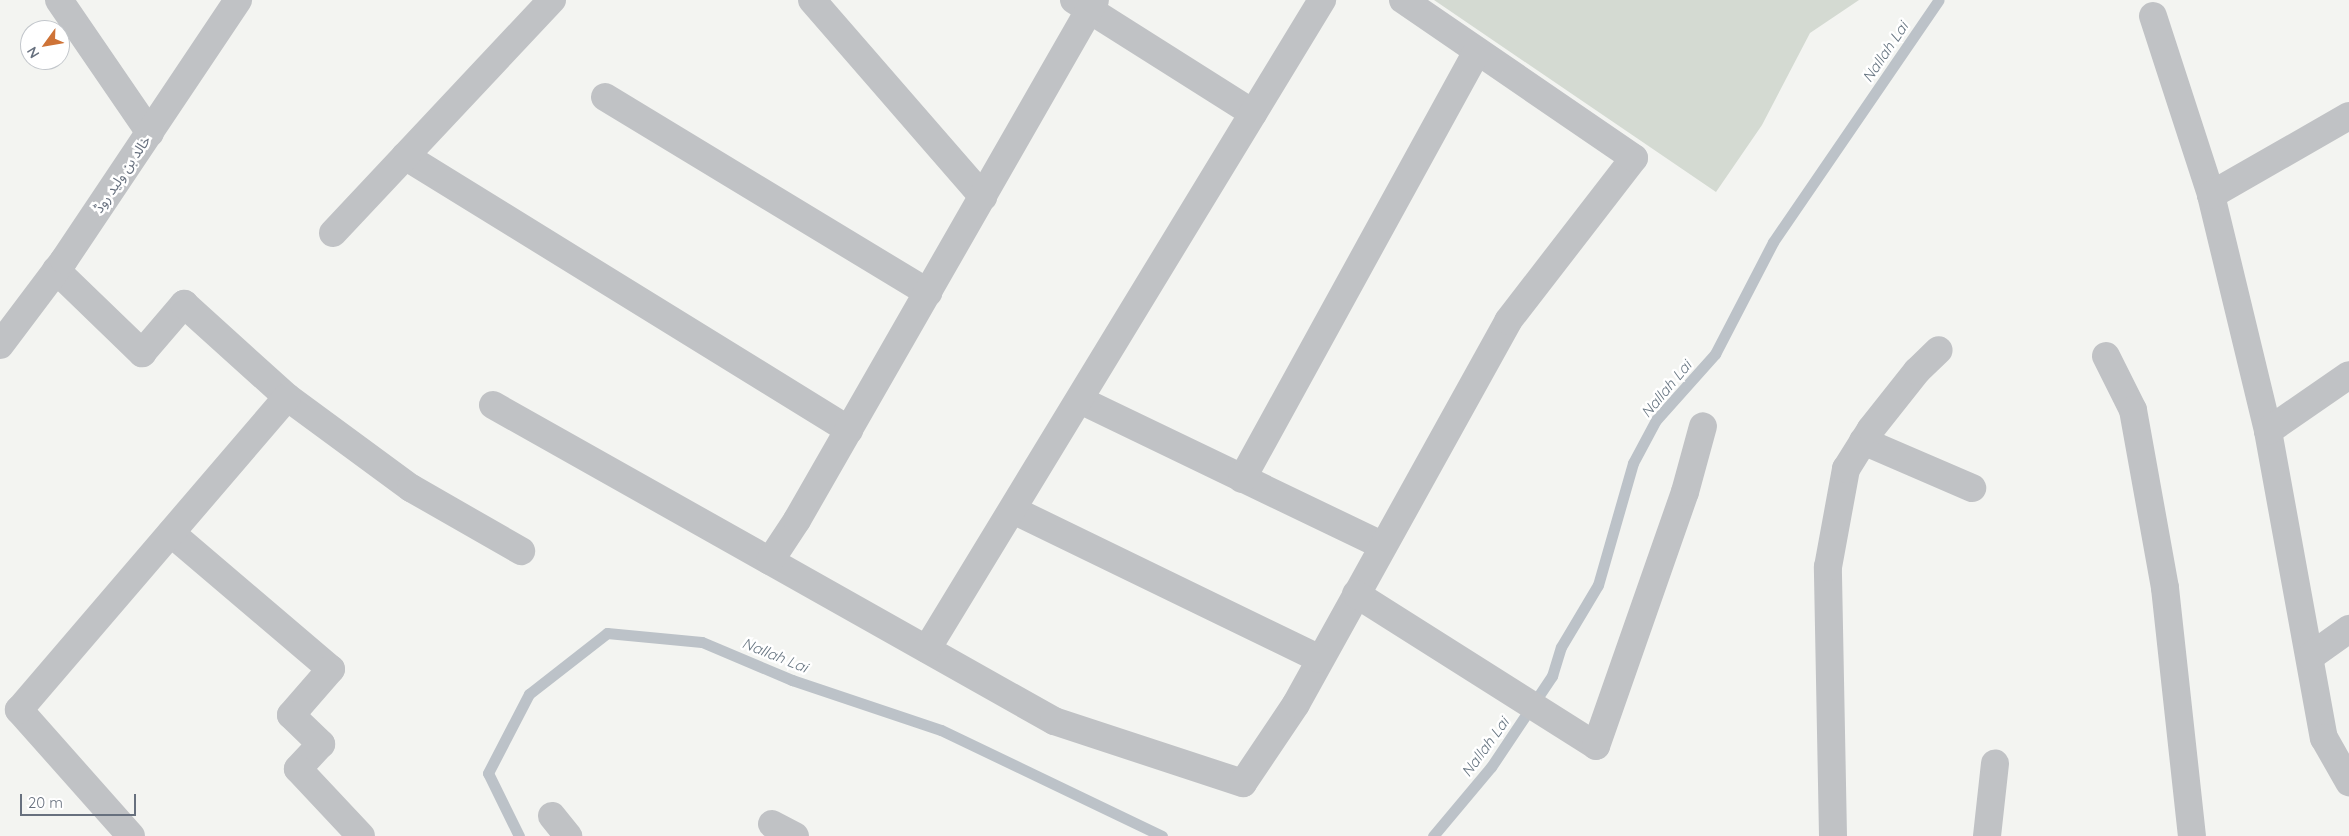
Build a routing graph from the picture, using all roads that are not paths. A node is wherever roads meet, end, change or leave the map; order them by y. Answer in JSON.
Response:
{"nodes":[{"id":1,"x":59,"y":0,"type":"edge"},
{"id":2,"x":238,"y":0,"type":"edge"},
{"id":3,"x":552,"y":0,"type":"edge"},
{"id":4,"x":812,"y":0,"type":"edge"},
{"id":5,"x":1322,"y":0,"type":"edge"},
{"id":6,"x":1403,"y":0,"type":"edge"},
{"id":7,"x":1086,"y":3,"type":"edge"},
{"id":8,"x":2153,"y":16,"type":"dead end"},
{"id":9,"x":1478,"y":51,"type":"junction"},
{"id":10,"x":605,"y":97,"type":"dead end"},
{"id":11,"x":1253,"y":113,"type":"junction"},
{"id":12,"x":2349,"y":116,"type":"edge"},
{"id":13,"x":150,"y":132,"type":"junction"},
{"id":14,"x":405,"y":156,"type":"junction"},
{"id":15,"x":2211,"y":196,"type":"junction"},
{"id":16,"x":983,"y":197,"type":"junction"},
{"id":17,"x":333,"y":233,"type":"dead end"},
{"id":18,"x":56,"y":270,"type":"junction"},
{"id":19,"x":928,"y":293,"type":"junction"},
{"id":20,"x":0,"y":345,"type":"edge"},
{"id":21,"x":1939,"y":350,"type":"dead end"},
{"id":22,"x":2106,"y":356,"type":"dead end"},
{"id":23,"x":2349,"y":374,"type":"edge"},
{"id":24,"x":287,"y":397,"type":"junction"},
{"id":25,"x":1080,"y":400,"type":"junction"},
{"id":26,"x":493,"y":405,"type":"dead end"},
{"id":27,"x":1703,"y":426,"type":"dead end"},
{"id":28,"x":849,"y":430,"type":"junction"},
{"id":29,"x":2268,"y":431,"type":"junction"},
{"id":30,"x":1864,"y":441,"type":"junction"},
{"id":31,"x":1242,"y":479,"type":"junction"},
{"id":32,"x":1972,"y":488,"type":"dead end"},
{"id":33,"x":1013,"y":510,"type":"junction"},
{"id":34,"x":171,"y":533,"type":"junction"},
{"id":35,"x":1383,"y":546,"type":"junction"},
{"id":36,"x":521,"y":551,"type":"dead end"},
{"id":37,"x":770,"y":561,"type":"junction"},
{"id":38,"x":1356,"y":594,"type":"junction"},
{"id":39,"x":2349,"y":629,"type":"edge"},
{"id":40,"x":927,"y":650,"type":"junction"},
{"id":41,"x":2311,"y":656,"type":"junction"},
{"id":42,"x":1320,"y":659,"type":"junction"},
{"id":43,"x":1995,"y":763,"type":"dead end"},
{"id":44,"x":2349,"y":782,"type":"edge"},
{"id":45,"x":130,"y":836,"type":"edge"},
{"id":46,"x":361,"y":836,"type":"edge"},
{"id":47,"x":1833,"y":836,"type":"edge"},
{"id":48,"x":1987,"y":836,"type":"edge"},
{"id":49,"x":2192,"y":836,"type":"edge"}],
"edges":[{"from":1,"to":13,"type":"street"},
{"from":2,"to":13,"type":"street","name":"خالد بن ولید روڈ"},
{"from":3,"to":14,"type":"street"},
{"from":4,"to":16,"type":"street"},
{"from":5,"to":11,"type":"street"},
{"from":6,"to":9,"type":"street"},
{"from":7,"to":11,"type":"street"},
{"from":7,"to":16,"type":"street"},
{"from":8,"to":15,"type":"street"},
{"from":9,"to":31,"type":"street"},
{"from":9,"to":35,"type":"street"},
{"from":10,"to":19,"type":"street"},
{"from":11,"to":25,"type":"street"},
{"from":12,"to":15,"type":"street"},
{"from":13,"to":18,"type":"street","name":"خالد بن ولید روڈ"},
{"from":14,"to":17,"type":"street"},
{"from":14,"to":28,"type":"street"},
{"from":15,"to":29,"type":"street"},
{"from":16,"to":19,"type":"street"},
{"from":18,"to":20,"type":"street","name":"خالد بن ولید روڈ"},
{"from":18,"to":24,"type":"street"},
{"from":19,"to":28,"type":"street"},
{"from":21,"to":30,"type":"street"},
{"from":22,"to":49,"type":"street"},
{"from":23,"to":29,"type":"street"},
{"from":24,"to":34,"type":"street"},
{"from":24,"to":36,"type":"street"},
{"from":25,"to":31,"type":"street"},
{"from":25,"to":33,"type":"street"},
{"from":26,"to":37,"type":"street"},
{"from":27,"to":38,"type":"street"},
{"from":28,"to":37,"type":"street"},
{"from":29,"to":41,"type":"street"},
{"from":30,"to":32,"type":"street"},
{"from":30,"to":47,"type":"street"},
{"from":31,"to":35,"type":"street"},
{"from":33,"to":40,"type":"street"},
{"from":33,"to":42,"type":"street"},
{"from":34,"to":45,"type":"street"},
{"from":34,"to":46,"type":"street"},
{"from":35,"to":38,"type":"street"},
{"from":37,"to":40,"type":"street"},
{"from":38,"to":42,"type":"street"},
{"from":39,"to":41,"type":"street"},
{"from":40,"to":42,"type":"street"},
{"from":41,"to":44,"type":"street"},
{"from":43,"to":48,"type":"street"}]}
